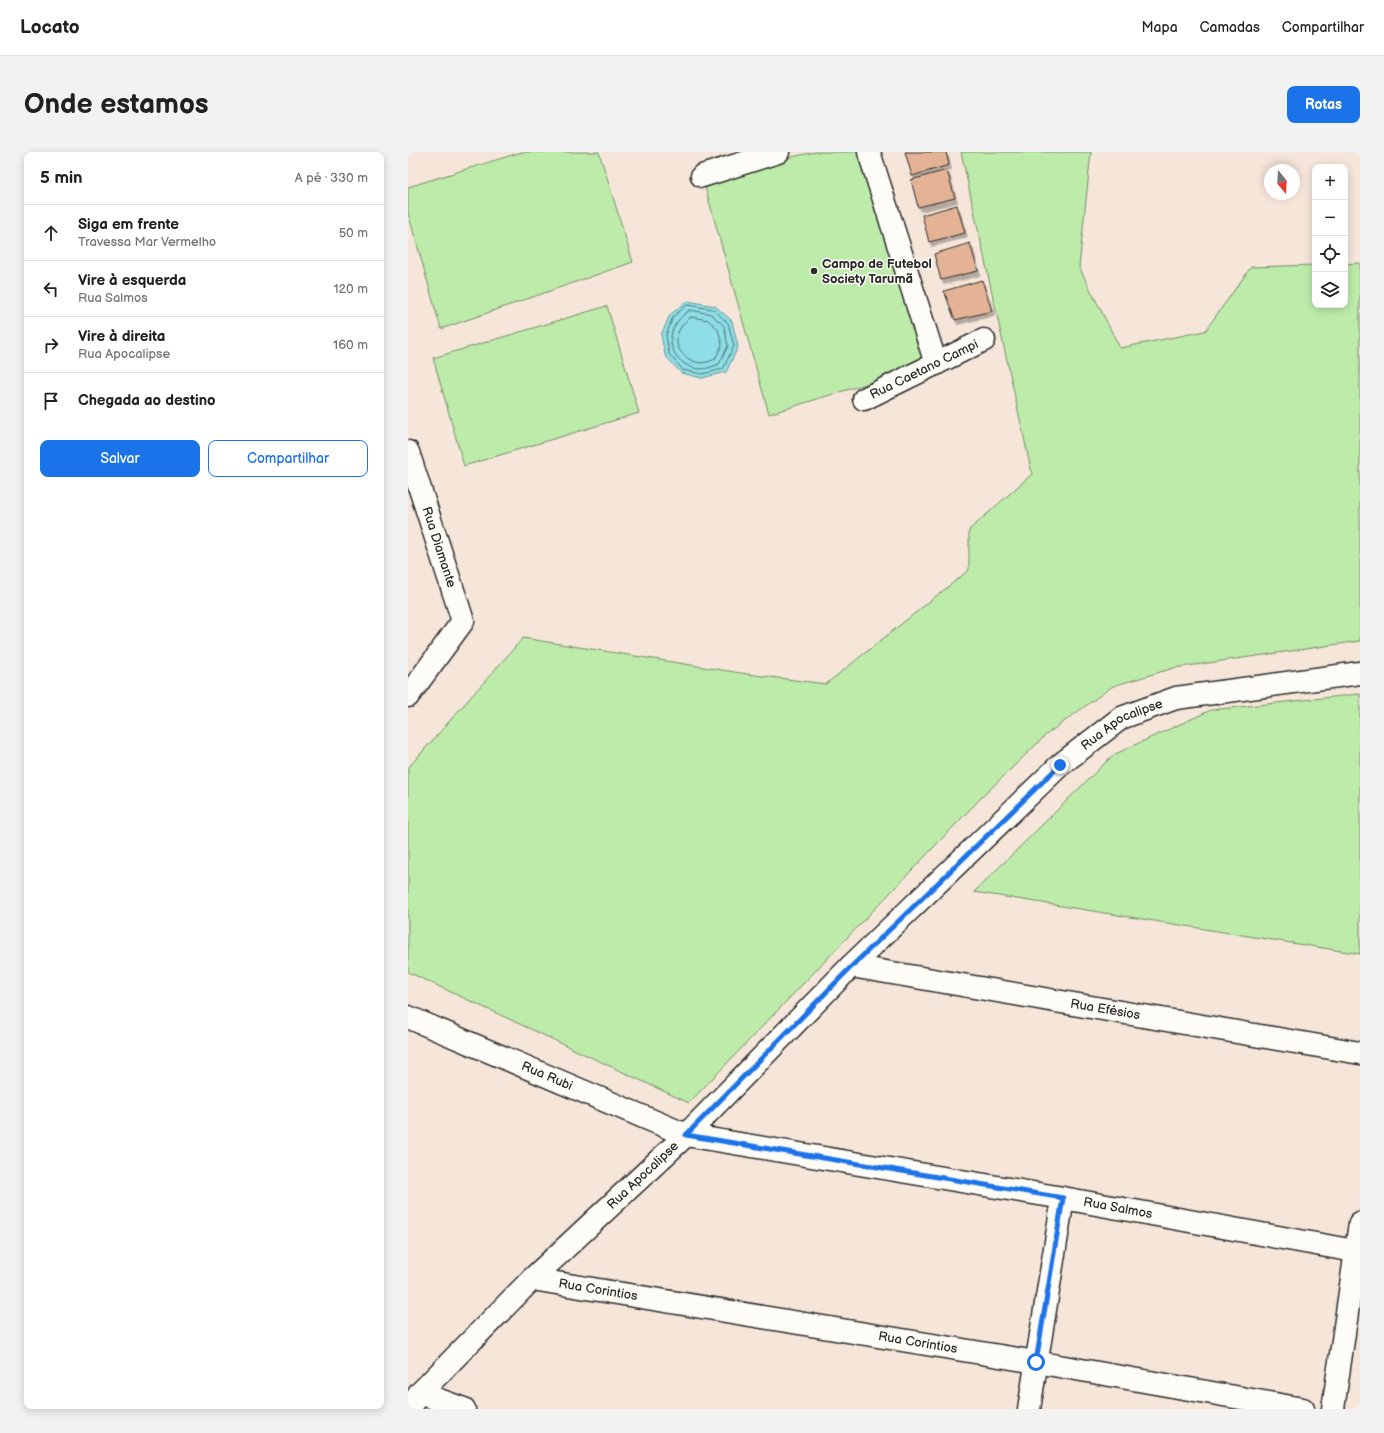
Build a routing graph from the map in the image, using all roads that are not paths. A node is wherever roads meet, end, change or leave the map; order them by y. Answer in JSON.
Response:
{"nodes":[{"id":1,"x":778,"y":152,"type":"edge"},
{"id":2,"x":869,"y":152,"type":"edge"},
{"id":3,"x":702,"y":176,"type":"dead end"},
{"id":4,"x":984,"y":340,"type":"dead end"},
{"id":5,"x":936,"y":364,"type":"junction"},
{"id":6,"x":864,"y":399,"type":"dead end"},
{"id":7,"x":408,"y":452,"type":"edge"},
{"id":8,"x":1360,"y":673,"type":"edge"},
{"id":9,"x":408,"y":696,"type":"edge"},
{"id":10,"x":852,"y":966,"type":"junction"},
{"id":11,"x":408,"y":1017,"type":"edge"},
{"id":12,"x":1360,"y":1053,"type":"edge"},
{"id":13,"x":686,"y":1135,"type":"junction"},
{"id":14,"x":1063,"y":1198,"type":"junction"},
{"id":15,"x":1360,"y":1222,"type":"edge"},
{"id":16,"x":1358,"y":1251,"type":"edge"},
{"id":17,"x":532,"y":1279,"type":"junction"},
{"id":18,"x":1036,"y":1362,"type":"junction"},
{"id":19,"x":414,"y":1401,"type":"edge"},
{"id":20,"x":464,"y":1409,"type":"edge"},
{"id":21,"x":1029,"y":1409,"type":"edge"},
{"id":22,"x":1303,"y":1409,"type":"edge"},
{"id":23,"x":1333,"y":1409,"type":"edge"}],
"edges":[{"from":1,"to":3,"type":"street"},
{"from":2,"to":5,"type":"street"},
{"from":4,"to":5,"type":"street","name":"Rua Caetano Campi"},
{"from":5,"to":6,"type":"street","name":"Rua Caetano Campi"},
{"from":7,"to":9,"type":"street","name":"Rua Diamante"},
{"from":8,"to":10,"type":"street","name":"Rua Apocalipse"},
{"from":10,"to":12,"type":"street","name":"Rua Efésios"},
{"from":10,"to":13,"type":"street","name":"Rua Apocalipse"},
{"from":11,"to":13,"type":"street","name":"Rua Rubi"},
{"from":13,"to":14,"type":"street","name":"Rua Salmos"},
{"from":13,"to":17,"type":"street","name":"Rua Apocalipse"},
{"from":14,"to":16,"type":"street","name":"Rua Salmos"},
{"from":14,"to":18,"type":"street"},
{"from":15,"to":16,"type":"street"},
{"from":16,"to":23,"type":"street"},
{"from":17,"to":18,"type":"street","name":"Rua Corintios"},
{"from":17,"to":19,"type":"street","name":"Rua Apocalipse"},
{"from":18,"to":21,"type":"street"},
{"from":18,"to":22,"type":"street","name":"Rua Corintios"},
{"from":19,"to":20,"type":"street"}]}
